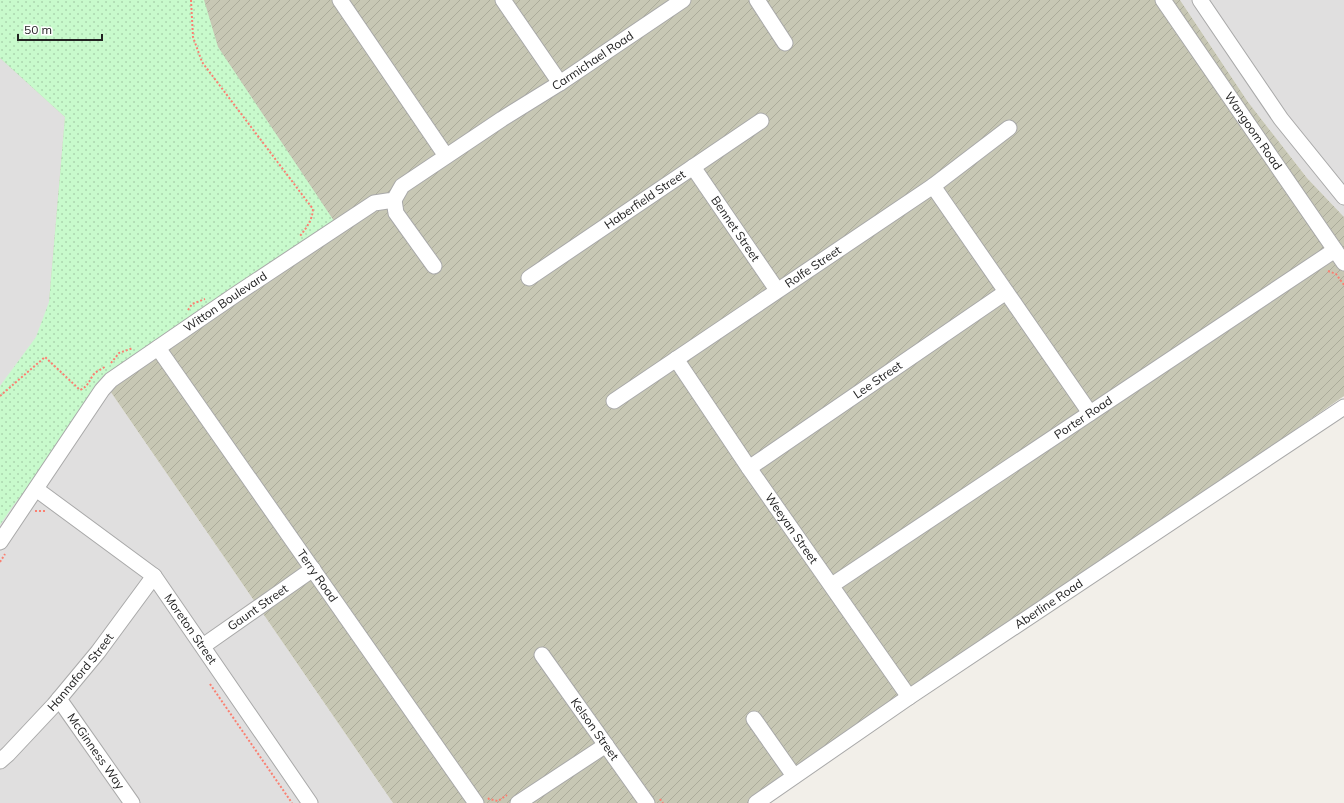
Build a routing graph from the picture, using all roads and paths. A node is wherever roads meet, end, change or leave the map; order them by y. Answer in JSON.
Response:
{"nodes":[{"id":1,"x":191,"y":0,"type":"edge"},
{"id":2,"x":340,"y":0,"type":"edge"},
{"id":3,"x":503,"y":0,"type":"edge"},
{"id":4,"x":683,"y":0,"type":"edge"},
{"id":5,"x":757,"y":0,"type":"edge"},
{"id":6,"x":1163,"y":0,"type":"edge"},
{"id":7,"x":1200,"y":0,"type":"edge"},
{"id":8,"x":785,"y":43,"type":"dead end"},
{"id":9,"x":560,"y":83,"type":"junction"},
{"id":10,"x":761,"y":121,"type":"dead end"},
{"id":11,"x":1009,"y":128,"type":"dead end"},
{"id":12,"x":446,"y":156,"type":"junction"},
{"id":13,"x":693,"y":167,"type":"junction"},
{"id":14,"x":933,"y":186,"type":"junction"},
{"id":15,"x":1344,"y":197,"type":"edge"},
{"id":16,"x":394,"y":200,"type":"junction"},
{"id":17,"x":295,"y":239,"type":"dead end"},
{"id":18,"x":1335,"y":250,"type":"junction"},
{"id":19,"x":1344,"y":263,"type":"edge"},
{"id":20,"x":434,"y":266,"type":"dead end"},
{"id":21,"x":1325,"y":270,"type":"dead end"},
{"id":22,"x":529,"y":278,"type":"dead end"},
{"id":23,"x":1344,"y":285,"type":"edge"},
{"id":24,"x":777,"y":290,"type":"junction"},
{"id":25,"x":1006,"y":292,"type":"junction"},
{"id":26,"x":207,"y":298,"type":"dead end"},
{"id":27,"x":182,"y":314,"type":"dead end"},
{"id":28,"x":138,"y":344,"type":"dead end"},
{"id":29,"x":158,"y":348,"type":"junction"},
{"id":30,"x":676,"y":359,"type":"junction"},
{"id":31,"x":0,"y":396,"type":"edge"},
{"id":32,"x":614,"y":401,"type":"dead end"},
{"id":33,"x":1344,"y":407,"type":"edge"},
{"id":34,"x":1090,"y":413,"type":"junction"},
{"id":35,"x":749,"y":468,"type":"junction"},
{"id":36,"x":36,"y":489,"type":"junction"},
{"id":37,"x":57,"y":504,"type":"junction"},
{"id":38,"x":34,"y":511,"type":"dead end"},
{"id":39,"x":4,"y":546,"type":"edge"},
{"id":40,"x":0,"y":562,"type":"edge"},
{"id":41,"x":313,"y":569,"type":"junction"},
{"id":42,"x":154,"y":576,"type":"junction"},
{"id":43,"x":832,"y":585,"type":"junction"},
{"id":44,"x":203,"y":646,"type":"junction"},
{"id":45,"x":542,"y":655,"type":"dead end"},
{"id":46,"x":210,"y":684,"type":"dead end"},
{"id":47,"x":909,"y":696,"type":"junction"},
{"id":48,"x":59,"y":699,"type":"junction"},
{"id":49,"x":754,"y":718,"type":"dead end"},
{"id":50,"x":606,"y":744,"type":"junction"},
{"id":51,"x":0,"y":761,"type":"edge"},
{"id":52,"x":794,"y":776,"type":"junction"},
{"id":53,"x":480,"y":798,"type":"edge"},
{"id":54,"x":514,"y":798,"type":"edge"},
{"id":55,"x":132,"y":803,"type":"edge"},
{"id":56,"x":292,"y":803,"type":"edge"},
{"id":57,"x":310,"y":803,"type":"edge"},
{"id":58,"x":647,"y":803,"type":"edge"},
{"id":59,"x":756,"y":803,"type":"edge"}],
"edges":[{"from":1,"to":17,"type":"path"},
{"from":2,"to":12,"type":"street"},
{"from":3,"to":9,"type":"street"},
{"from":4,"to":9,"type":"street","name":"Carmichael Road"},
{"from":5,"to":8,"type":"street"},
{"from":6,"to":18,"type":"street","name":"Wangoom Road"},
{"from":7,"to":15,"type":"street"},
{"from":9,"to":12,"type":"street","name":"Carmichael Road"},
{"from":10,"to":13,"type":"street","name":"Haberfield Street"},
{"from":11,"to":14,"type":"street","name":"Rolfe Street"},
{"from":12,"to":16,"type":"street"},
{"from":13,"to":22,"type":"street","name":"Haberfield Street"},
{"from":13,"to":24,"type":"street","name":"Bennet Street"},
{"from":14,"to":24,"type":"street","name":"Rolfe Street"},
{"from":14,"to":25,"type":"street"},
{"from":16,"to":20,"type":"street"},
{"from":16,"to":29,"type":"street","name":"Witton Boulevard"},
{"from":18,"to":19,"type":"street","name":"Wangoom Road"},
{"from":18,"to":34,"type":"street","name":"Porter Road"},
{"from":21,"to":23,"type":"path"},
{"from":24,"to":30,"type":"street","name":"Rolfe Street"},
{"from":25,"to":34,"type":"street"},
{"from":25,"to":35,"type":"street","name":"Lee Street"},
{"from":26,"to":27,"type":"path"},
{"from":28,"to":31,"type":"path"},
{"from":29,"to":36,"type":"street","name":"Witton Boulevard"},
{"from":29,"to":41,"type":"street","name":"Terry Road"},
{"from":30,"to":32,"type":"street","name":"Rolfe Street"},
{"from":30,"to":35,"type":"street","name":"Weeyan Street"},
{"from":33,"to":47,"type":"street","name":"Aberline Road"},
{"from":34,"to":43,"type":"street","name":"Porter Road"},
{"from":35,"to":43,"type":"street","name":"Weeyan Street"},
{"from":36,"to":37,"type":"street","name":"Moreton Street"},
{"from":36,"to":39,"type":"street","name":"Witton Boulevard"},
{"from":37,"to":38,"type":"path"},
{"from":37,"to":42,"type":"street","name":"Moreton Street"},
{"from":39,"to":40,"type":"path"},
{"from":41,"to":44,"type":"street","name":"Gaunt Street"},
{"from":41,"to":53,"type":"street","name":"Terry Road"},
{"from":42,"to":44,"type":"street","name":"Moreton Street"},
{"from":42,"to":48,"type":"street","name":"Hannaford Street"},
{"from":43,"to":47,"type":"street","name":"Weeyan Street"},
{"from":44,"to":57,"type":"street","name":"Moreton Street"},
{"from":45,"to":50,"type":"street","name":"Kelson Street"},
{"from":46,"to":56,"type":"path"},
{"from":47,"to":52,"type":"street","name":"Aberline Road"},
{"from":48,"to":51,"type":"street","name":"Hannaford Street"},
{"from":48,"to":55,"type":"street","name":"McGinness Way"},
{"from":49,"to":52,"type":"street"},
{"from":50,"to":54,"type":"street"},
{"from":50,"to":58,"type":"street","name":"Kelson Street"},
{"from":52,"to":59,"type":"street","name":"Aberline Road"},
{"from":53,"to":54,"type":"path"}]}
